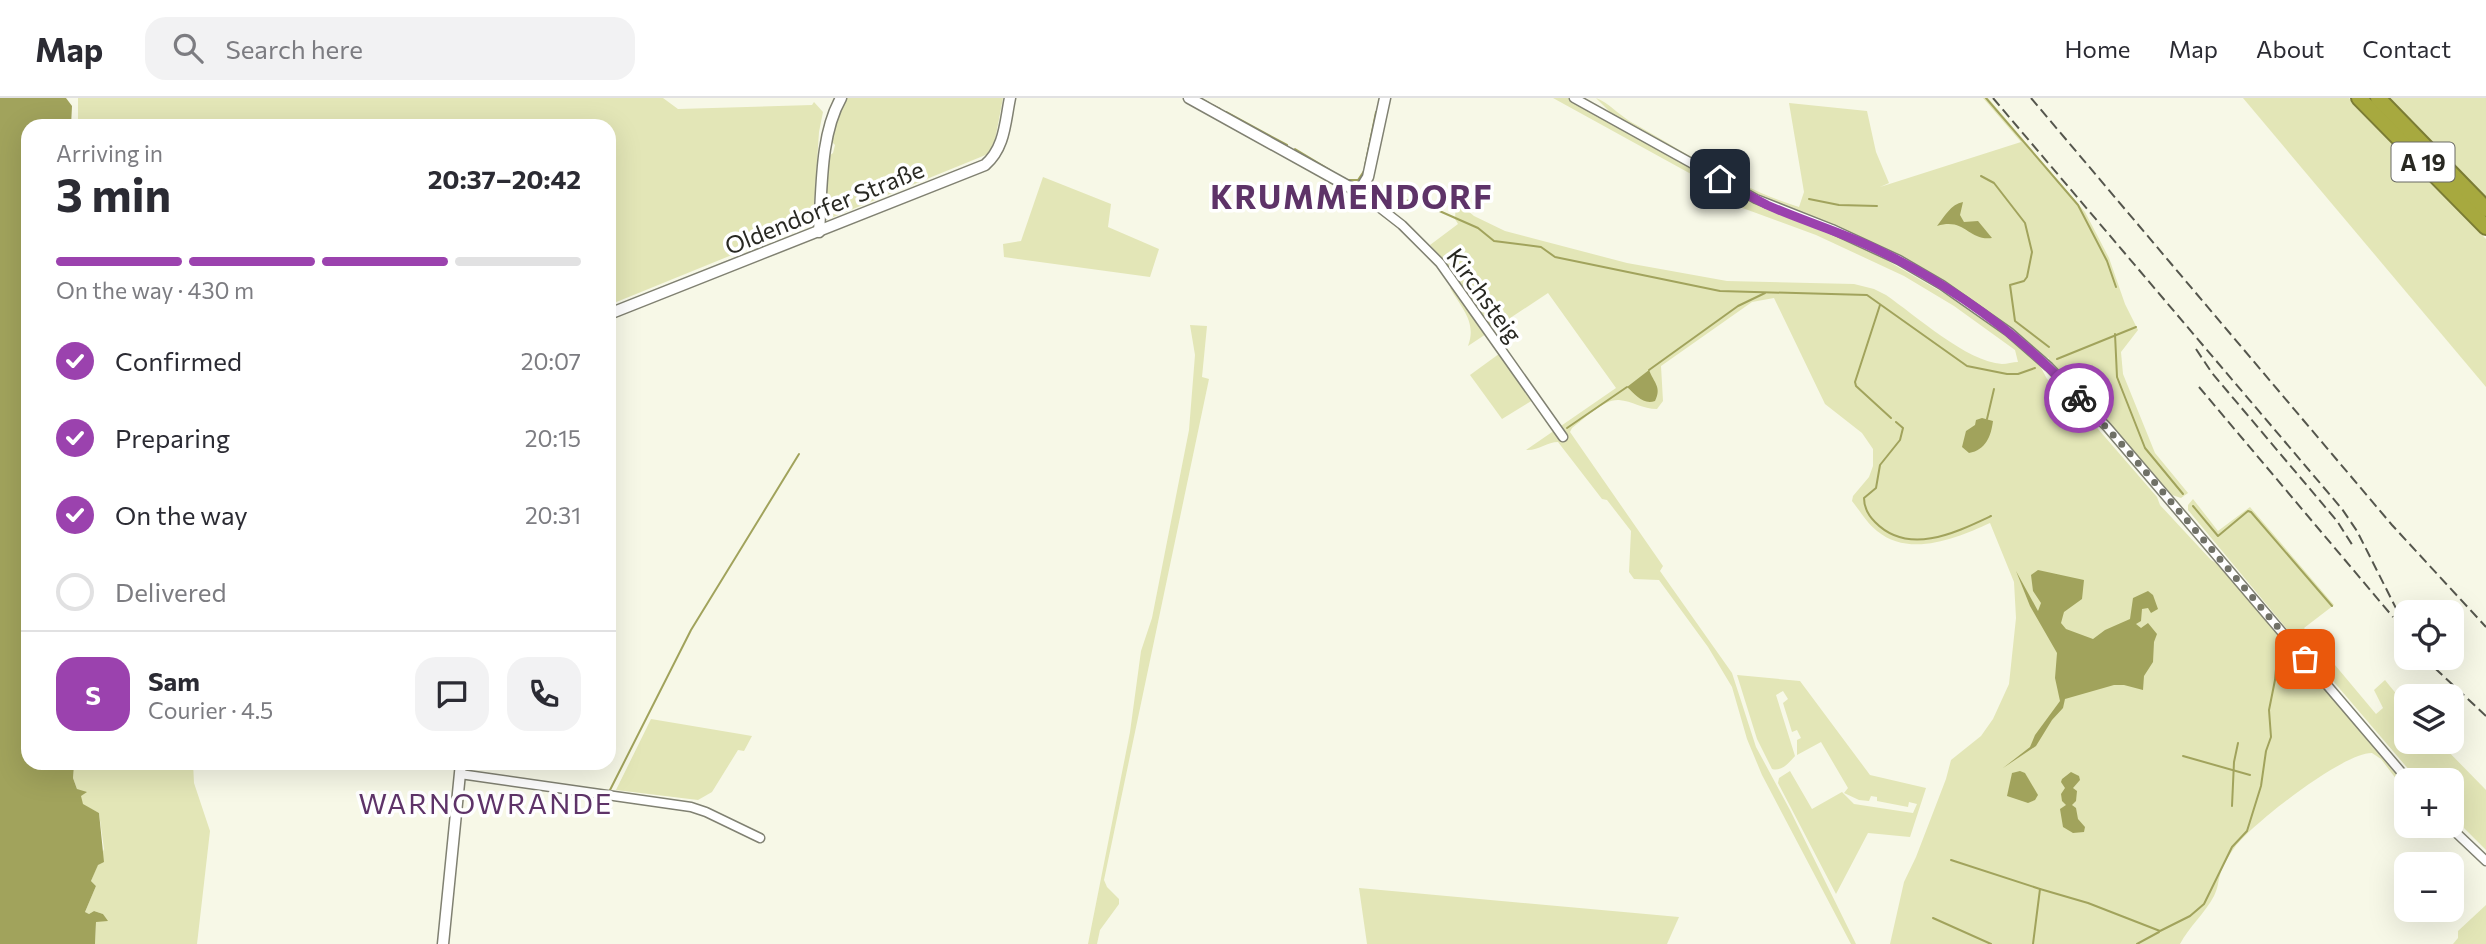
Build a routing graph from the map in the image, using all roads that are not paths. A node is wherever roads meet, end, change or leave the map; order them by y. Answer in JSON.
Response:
{"nodes":[{"id":1,"x":841,"y":98,"type":"edge"},
{"id":2,"x":1010,"y":98,"type":"edge"},
{"id":3,"x":1189,"y":98,"type":"edge"},
{"id":4,"x":1385,"y":98,"type":"edge"},
{"id":5,"x":1574,"y":98,"type":"edge"},
{"id":6,"x":2359,"y":98,"type":"edge"},
{"id":7,"x":2378,"y":98,"type":"edge"},
{"id":8,"x":1360,"y":190,"type":"junction"},
{"id":9,"x":2486,"y":209,"type":"edge"},
{"id":10,"x":2486,"y":227,"type":"edge"},
{"id":11,"x":820,"y":232,"type":"junction"},
{"id":12,"x":616,"y":311,"type":"edge"},
{"id":13,"x":1563,"y":437,"type":"dead end"},
{"id":14,"x":2398,"y":768,"type":"edge"},
{"id":15,"x":461,"y":770,"type":"edge"},
{"id":16,"x":467,"y":770,"type":"edge"},
{"id":17,"x":760,"y":838,"type":"dead end"},
{"id":18,"x":2462,"y":838,"type":"edge"},
{"id":19,"x":2486,"y":861,"type":"edge"},
{"id":20,"x":443,"y":944,"type":"edge"}],
"edges":[{"from":1,"to":11,"type":"street"},
{"from":2,"to":11,"type":"street","name":"Oldendorfer Straße"},
{"from":3,"to":8,"type":"street"},
{"from":4,"to":8,"type":"street"},
{"from":5,"to":14,"type":"street"},
{"from":6,"to":10,"type":"highway","number":"A 19"},
{"from":7,"to":9,"type":"highway","number":"A 19"},
{"from":8,"to":13,"type":"street","name":"Kirchsteig"},
{"from":11,"to":12,"type":"street","name":"Oldendorfer Straße"},
{"from":15,"to":20,"type":"street"},
{"from":16,"to":17,"type":"street"},
{"from":18,"to":19,"type":"street"}]}
